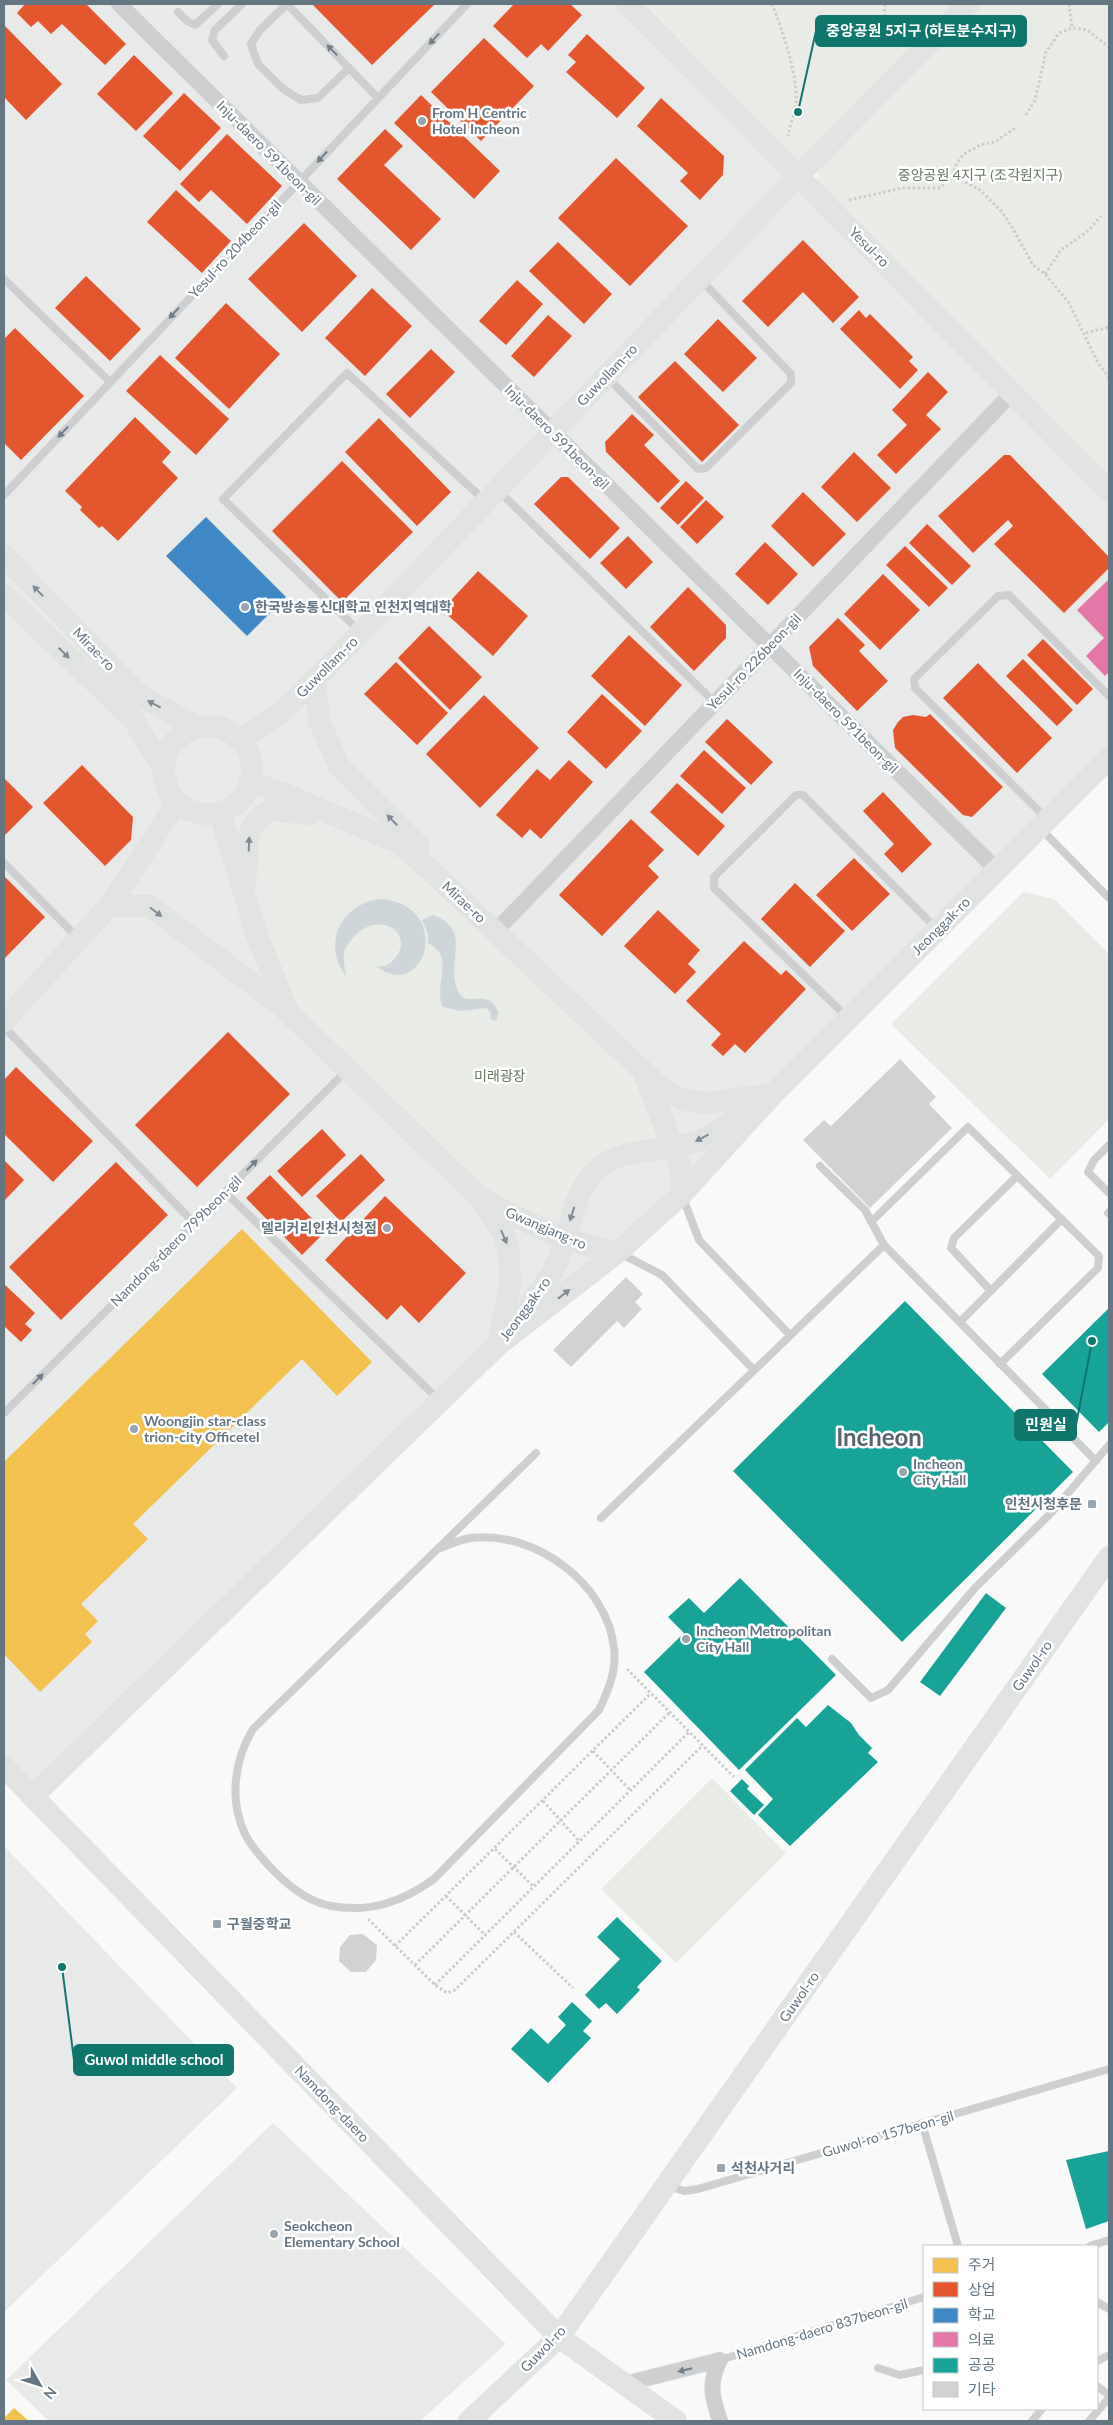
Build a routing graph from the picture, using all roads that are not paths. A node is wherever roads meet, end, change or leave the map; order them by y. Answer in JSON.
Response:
{"nodes":[{"id":1,"x":118,"y":4,"type":"edge"},
{"id":2,"x":218,"y":4,"type":"edge"},
{"id":3,"x":242,"y":4,"type":"edge"},
{"id":4,"x":287,"y":4,"type":"edge"},
{"id":5,"x":467,"y":4,"type":"edge"},
{"id":6,"x":628,"y":4,"type":"edge"},
{"id":7,"x":968,"y":4,"type":"edge"},
{"id":8,"x":178,"y":12,"type":"dead end"},
{"id":9,"x":224,"y":56,"type":"dead end"},
{"id":10,"x":349,"y":68,"type":"junction"},
{"id":11,"x":378,"y":98,"type":"junction"},
{"id":12,"x":798,"y":176,"type":"junction"},
{"id":13,"x":299,"y":182,"type":"junction"},
{"id":14,"x":4,"y":279,"type":"edge"},
{"id":15,"x":700,"y":279,"type":"junction"},
{"id":16,"x":606,"y":377,"type":"junction"},
{"id":17,"x":110,"y":382,"type":"junction"},
{"id":18,"x":1012,"y":392,"type":"junction"},
{"id":19,"x":552,"y":433,"type":"junction"},
{"id":20,"x":1109,"y":491,"type":"edge"},
{"id":21,"x":4,"y":495,"type":"edge"},
{"id":22,"x":492,"y":496,"type":"junction"},
{"id":23,"x":4,"y":556,"type":"edge"},
{"id":24,"x":4,"y":595,"type":"edge"},
{"id":25,"x":361,"y":633,"type":"junction"},
{"id":26,"x":769,"y":646,"type":"junction"},
{"id":27,"x":315,"y":680,"type":"junction"},
{"id":28,"x":708,"y":695,"type":"dead end"},
{"id":29,"x":1109,"y":696,"type":"edge"},
{"id":30,"x":197,"y":727,"type":"junction"},
{"id":31,"x":240,"y":738,"type":"junction"},
{"id":32,"x":1109,"y":758,"type":"edge"},
{"id":33,"x":164,"y":770,"type":"junction"},
{"id":34,"x":252,"y":782,"type":"junction"},
{"id":35,"x":177,"y":802,"type":"junction"},
{"id":36,"x":220,"y":813,"type":"junction"},
{"id":37,"x":333,"y":814,"type":"junction"},
{"id":38,"x":1043,"y":824,"type":"junction"},
{"id":39,"x":4,"y":863,"type":"edge"},
{"id":40,"x":997,"y":870,"type":"junction"},
{"id":41,"x":432,"y":871,"type":"junction"},
{"id":42,"x":243,"y":892,"type":"junction"},
{"id":43,"x":1108,"y":896,"type":"edge"},
{"id":44,"x":109,"y":906,"type":"junction"},
{"id":45,"x":938,"y":929,"type":"junction"},
{"id":46,"x":496,"y":932,"type":"junction"},
{"id":47,"x":79,"y":939,"type":"junction"},
{"id":48,"x":288,"y":1012,"type":"junction"},
{"id":49,"x":848,"y":1018,"type":"junction"},
{"id":50,"x":4,"y":1021,"type":"edge"},
{"id":51,"x":4,"y":1027,"type":"edge"},
{"id":52,"x":348,"y":1068,"type":"junction"},
{"id":53,"x":643,"y":1071,"type":"junction"},
{"id":54,"x":773,"y":1094,"type":"junction"},
{"id":55,"x":1109,"y":1145,"type":"edge"},
{"id":56,"x":674,"y":1148,"type":"junction"},
{"id":57,"x":820,"y":1166,"type":"dead end"},
{"id":58,"x":1017,"y":1176,"type":"junction"},
{"id":59,"x":226,"y":1192,"type":"junction"},
{"id":60,"x":1109,"y":1193,"type":"edge"},
{"id":61,"x":682,"y":1194,"type":"junction"},
{"id":62,"x":478,"y":1196,"type":"junction"},
{"id":63,"x":1062,"y":1219,"type":"junction"},
{"id":64,"x":871,"y":1222,"type":"junction"},
{"id":65,"x":194,"y":1223,"type":"junction"},
{"id":66,"x":565,"y":1239,"type":"junction"},
{"id":67,"x":884,"y":1245,"type":"junction"},
{"id":68,"x":618,"y":1252,"type":"junction"},
{"id":69,"x":991,"y":1291,"type":"junction"},
{"id":70,"x":960,"y":1322,"type":"junction"},
{"id":71,"x":790,"y":1335,"type":"junction"},
{"id":72,"x":498,"y":1345,"type":"junction"},
{"id":73,"x":1000,"y":1364,"type":"junction"},
{"id":74,"x":754,"y":1370,"type":"junction"},
{"id":75,"x":440,"y":1402,"type":"junction"},
{"id":76,"x":4,"y":1413,"type":"edge"},
{"id":77,"x":1109,"y":1444,"type":"edge"},
{"id":78,"x":536,"y":1452,"type":"dead end"},
{"id":79,"x":1096,"y":1461,"type":"junction"},
{"id":80,"x":600,"y":1518,"type":"dead end"},
{"id":81,"x":438,"y":1549,"type":"junction"},
{"id":82,"x":1104,"y":1568,"type":"edge"},
{"id":83,"x":832,"y":1659,"type":"dead end"},
{"id":84,"x":4,"y":1767,"type":"edge"},
{"id":85,"x":33,"y":1796,"type":"junction"},
{"id":86,"x":1109,"y":2069,"type":"edge"},
{"id":87,"x":922,"y":2123,"type":"junction"},
{"id":88,"x":666,"y":2185,"type":"junction"},
{"id":89,"x":1109,"y":2240,"type":"edge"},
{"id":90,"x":958,"y":2245,"type":"edge"},
{"id":91,"x":1093,"y":2245,"type":"edge"},
{"id":92,"x":923,"y":2297,"type":"edge"},
{"id":93,"x":1098,"y":2303,"type":"edge"},
{"id":94,"x":1109,"y":2309,"type":"edge"},
{"id":95,"x":559,"y":2337,"type":"junction"},
{"id":96,"x":720,"y":2360,"type":"junction"},
{"id":97,"x":878,"y":2368,"type":"dead end"},
{"id":98,"x":923,"y":2370,"type":"edge"},
{"id":99,"x":624,"y":2384,"type":"junction"},
{"id":100,"x":1098,"y":2387,"type":"edge"},
{"id":101,"x":1109,"y":2396,"type":"edge"},
{"id":102,"x":1041,"y":2410,"type":"edge"},
{"id":103,"x":1098,"y":2410,"type":"edge"},
{"id":104,"x":1098,"y":2410,"type":"edge"},
{"id":105,"x":469,"y":2421,"type":"edge"},
{"id":106,"x":676,"y":2421,"type":"edge"},
{"id":107,"x":720,"y":2421,"type":"edge"},
{"id":108,"x":1032,"y":2421,"type":"edge"},
{"id":109,"x":1089,"y":2421,"type":"edge"}],
"edges":[{"from":1,"to":13,"type":"street","name":"Inju-daero 591beon-gil"},
{"from":2,"to":8,"type":"lane"},
{"from":3,"to":9,"type":"lane"},
{"from":10,"to":4,"type":"lane","one_way":true},
{"from":4,"to":10,"type":"lane"},
{"from":5,"to":11,"type":"lane","name":"Yesul-ro 204beon-gil","one_way":true},
{"from":6,"to":12,"type":"street","name":"Yesul-ro"},
{"from":7,"to":12,"type":"street","name":"Guwollam-ro"},
{"from":10,"to":11,"type":"lane"},
{"from":11,"to":13,"type":"lane","name":"Yesul-ro 204beon-gil","one_way":true},
{"from":12,"to":15,"type":"street","name":"Guwollam-ro"},
{"from":12,"to":18,"type":"street","name":"Yesul-ro"},
{"from":13,"to":17,"type":"lane","name":"Yesul-ro 204beon-gil","one_way":true},
{"from":13,"to":19,"type":"street","name":"Inju-daero 591beon-gil"},
{"from":14,"to":17,"type":"lane"},
{"from":15,"to":16,"type":"street","name":"Guwollam-ro"},
{"from":15,"to":16,"type":"lane"},
{"from":16,"to":19,"type":"street","name":"Guwollam-ro"},
{"from":17,"to":21,"type":"lane","name":"Yesul-ro 204beon-gil","one_way":true},
{"from":18,"to":20,"type":"street","name":"Yesul-ro"},
{"from":18,"to":26,"type":"street","name":"Yesul-ro 226beon-gil"},
{"from":19,"to":22,"type":"street","name":"Guwollam-ro"},
{"from":19,"to":26,"type":"street","name":"Inju-daero 591beon-gil"},
{"from":22,"to":25,"type":"street","name":"Guwollam-ro"},
{"from":22,"to":25,"type":"lane"},
{"from":22,"to":28,"type":"lane"},
{"from":30,"to":23,"type":"street","name":"Mirae-ro","one_way":true},
{"from":24,"to":33,"type":"street","name":"Mirae-ro","one_way":true},
{"from":25,"to":27,"type":"street","name":"Guwollam-ro"},
{"from":26,"to":40,"type":"street","name":"Inju-daero 591beon-gil"},
{"from":26,"to":46,"type":"street","name":"Yesul-ro 226beon-gil"},
{"from":27,"to":31,"type":"street","name":"Guwollam-ro"},
{"from":41,"to":27,"type":"street","one_way":true},
{"from":29,"to":38,"type":"lane"},
{"from":30,"to":31,"type":"street"},
{"from":30,"to":33,"type":"street"},
{"from":31,"to":34,"type":"street"},
{"from":32,"to":38,"type":"street","name":"Jeonggak-ro"},
{"from":33,"to":35,"type":"street"},
{"from":34,"to":36,"type":"street"},
{"from":34,"to":37,"type":"street","name":"Mirae-ro"},
{"from":35,"to":36,"type":"street"},
{"from":35,"to":44,"type":"street"},
{"from":36,"to":42,"type":"street"},
{"from":37,"to":41,"type":"street","name":"Mirae-ro"},
{"from":42,"to":37,"type":"street","one_way":true},
{"from":38,"to":40,"type":"street","name":"Jeonggak-ro"},
{"from":38,"to":43,"type":"lane"},
{"from":39,"to":47,"type":"lane"},
{"from":40,"to":45,"type":"street","name":"Jeonggak-ro"},
{"from":41,"to":46,"type":"street","name":"Mirae-ro"},
{"from":42,"to":48,"type":"street"},
{"from":44,"to":47,"type":"street"},
{"from":44,"to":48,"type":"street","one_way":true},
{"from":45,"to":49,"type":"street","name":"Jeonggak-ro"},
{"from":45,"to":49,"type":"lane"},
{"from":46,"to":53,"type":"street","name":"Mirae-ro"},
{"from":47,"to":50,"type":"street"},
{"from":48,"to":52,"type":"street"},
{"from":49,"to":54,"type":"street","name":"Jeonggak-ro"},
{"from":51,"to":65,"type":"lane"},
{"from":59,"to":52,"type":"lane","name":"Namdong-daero 799beon-gil","one_way":true},
{"from":52,"to":62,"type":"street"},
{"from":53,"to":54,"type":"street","name":"Mirae-ro"},
{"from":53,"to":56,"type":"street"},
{"from":54,"to":56,"type":"street","name":"Jeonggak-ro","one_way":true},
{"from":54,"to":61,"type":"street","name":"Jeonggak-ro"},
{"from":55,"to":60,"type":"lane"},
{"from":56,"to":61,"type":"street"},
{"from":56,"to":66,"type":"street","name":"Jeonggak-ro","one_way":true},
{"from":57,"to":64,"type":"lane"},
{"from":58,"to":63,"type":"lane"},
{"from":58,"to":64,"type":"lane"},
{"from":58,"to":69,"type":"lane"},
{"from":59,"to":65,"type":"lane","name":"Namdong-daero 799beon-gil"},
{"from":59,"to":75,"type":"lane"},
{"from":61,"to":68,"type":"street","name":"Jeonggak-ro"},
{"from":61,"to":71,"type":"lane"},
{"from":62,"to":66,"type":"street","name":"Gwangjang-ro"},
{"from":62,"to":72,"type":"street","one_way":true},
{"from":63,"to":69,"type":"lane"},
{"from":63,"to":73,"type":"lane"},
{"from":64,"to":67,"type":"lane"},
{"from":76,"to":65,"type":"lane","name":"Namdong-daero 799beon-gil","one_way":true},
{"from":66,"to":68,"type":"street","name":"Gwangjang-ro"},
{"from":66,"to":72,"type":"street","name":"Jeonggak-ro"},
{"from":67,"to":70,"type":"lane"},
{"from":67,"to":71,"type":"lane"},
{"from":72,"to":68,"type":"street","name":"Jeonggak-ro","one_way":true},
{"from":68,"to":74,"type":"lane"},
{"from":69,"to":70,"type":"lane"},
{"from":70,"to":73,"type":"lane"},
{"from":71,"to":74,"type":"lane"},
{"from":72,"to":75,"type":"street"},
{"from":73,"to":79,"type":"lane"},
{"from":74,"to":80,"type":"lane"},
{"from":75,"to":85,"type":"street"},
{"from":77,"to":79,"type":"lane"},
{"from":78,"to":81,"type":"lane"},
{"from":79,"to":83,"type":"lane"},
{"from":81,"to":81,"type":"lane"},
{"from":82,"to":88,"type":"street","name":"Guwol-ro"},
{"from":84,"to":85,"type":"street","name":"Namdong-daero"},
{"from":85,"to":95,"type":"street","name":"Namdong-daero"},
{"from":86,"to":87,"type":"lane","name":"Guwol-ro 157beon-gil"},
{"from":87,"to":88,"type":"lane","name":"Guwol-ro 157beon-gil"},
{"from":87,"to":90,"type":"lane"},
{"from":88,"to":95,"type":"street","name":"Guwol-ro"},
{"from":89,"to":91,"type":"lane"},
{"from":92,"to":96,"type":"lane","name":"Namdong-daero 837beon-gil"},
{"from":93,"to":94,"type":"lane"},
{"from":95,"to":99,"type":"street","name":"Namdong-daero"},
{"from":95,"to":105,"type":"street","name":"Guwol-ro"},
{"from":96,"to":99,"type":"street","one_way":true},
{"from":96,"to":107,"type":"street"},
{"from":97,"to":98,"type":"lane"},
{"from":99,"to":106,"type":"street","name":"Namdong-daero"},
{"from":100,"to":101,"type":"lane"},
{"from":101,"to":103,"type":"lane"},
{"from":102,"to":108,"type":"lane"},
{"from":104,"to":109,"type":"lane"}]}
